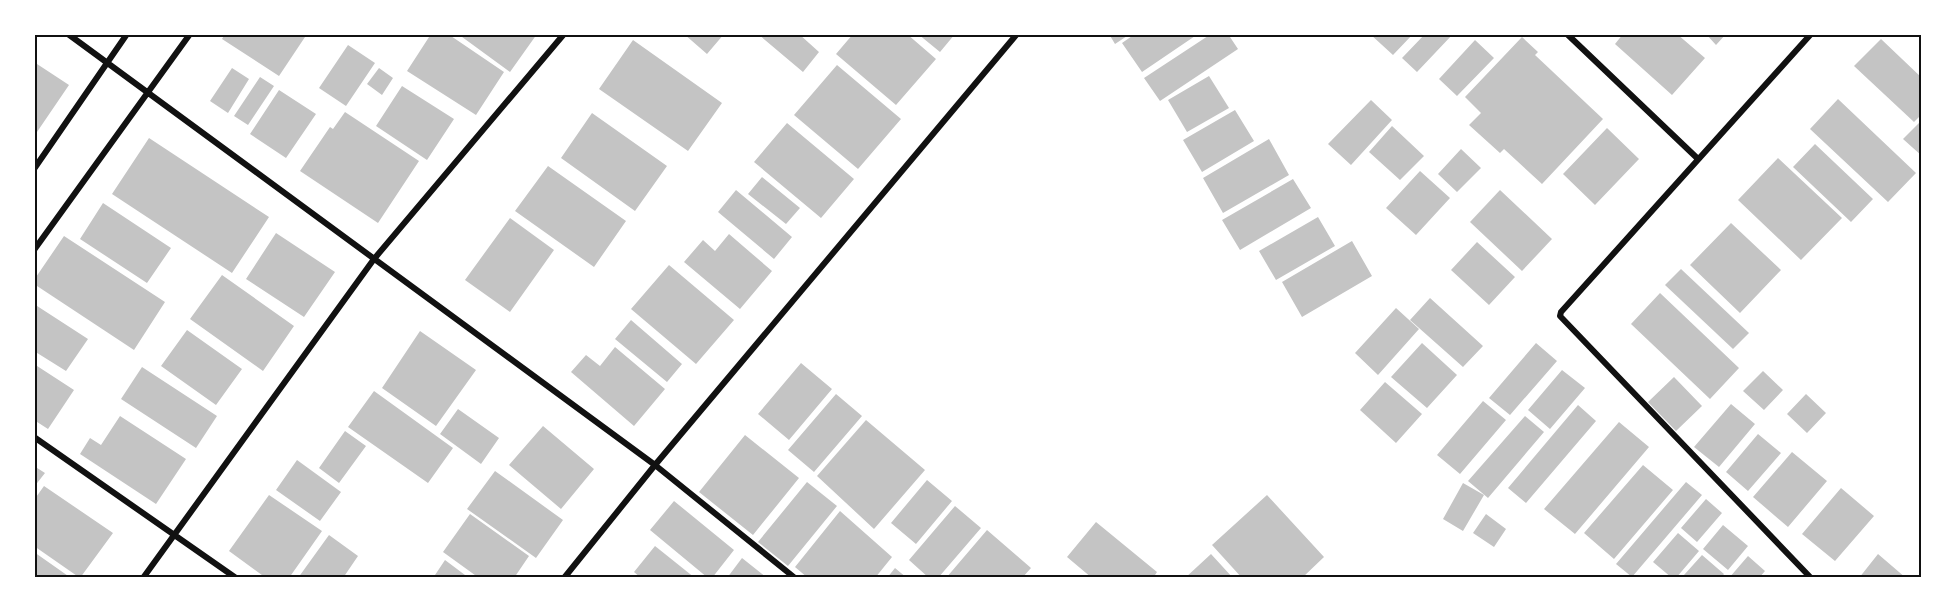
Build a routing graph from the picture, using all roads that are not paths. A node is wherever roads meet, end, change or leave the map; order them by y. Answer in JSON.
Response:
{"nodes":[{"id":1,"x":68,"y":34,"type":"edge"},
{"id":2,"x":127,"y":34,"type":"edge"},
{"id":3,"x":190,"y":34,"type":"edge"},
{"id":4,"x":564,"y":34,"type":"edge"},
{"id":5,"x":1017,"y":34,"type":"edge"},
{"id":6,"x":1567,"y":34,"type":"edge"},
{"id":7,"x":1811,"y":34,"type":"edge"},
{"id":8,"x":106,"y":63,"type":"junction"},
{"id":9,"x":147,"y":93,"type":"junction"},
{"id":10,"x":1697,"y":158,"type":"junction"},
{"id":11,"x":34,"y":169,"type":"edge"},
{"id":12,"x":34,"y":250,"type":"edge"},
{"id":13,"x":374,"y":259,"type":"junction"},
{"id":14,"x":34,"y":437,"type":"edge"},
{"id":15,"x":655,"y":465,"type":"junction"},
{"id":16,"x":175,"y":534,"type":"junction"},
{"id":17,"x":143,"y":578,"type":"edge"},
{"id":18,"x":236,"y":578,"type":"edge"},
{"id":19,"x":564,"y":578,"type":"edge"},
{"id":20,"x":795,"y":578,"type":"edge"},
{"id":21,"x":1811,"y":578,"type":"edge"}],
"edges":[{"from":1,"to":8,"type":"street"},
{"from":2,"to":8,"type":"street"},
{"from":3,"to":9,"type":"street"},
{"from":4,"to":13,"type":"street"},
{"from":5,"to":15,"type":"street"},
{"from":6,"to":10,"type":"street"},
{"from":7,"to":10,"type":"street"},
{"from":8,"to":9,"type":"street"},
{"from":8,"to":11,"type":"street"},
{"from":9,"to":12,"type":"street"},
{"from":9,"to":13,"type":"street"},
{"from":10,"to":21,"type":"street"},
{"from":13,"to":15,"type":"street"},
{"from":13,"to":16,"type":"street"},
{"from":14,"to":16,"type":"street"},
{"from":15,"to":19,"type":"street"},
{"from":15,"to":20,"type":"street"},
{"from":16,"to":17,"type":"street"},
{"from":16,"to":18,"type":"street"}]}
